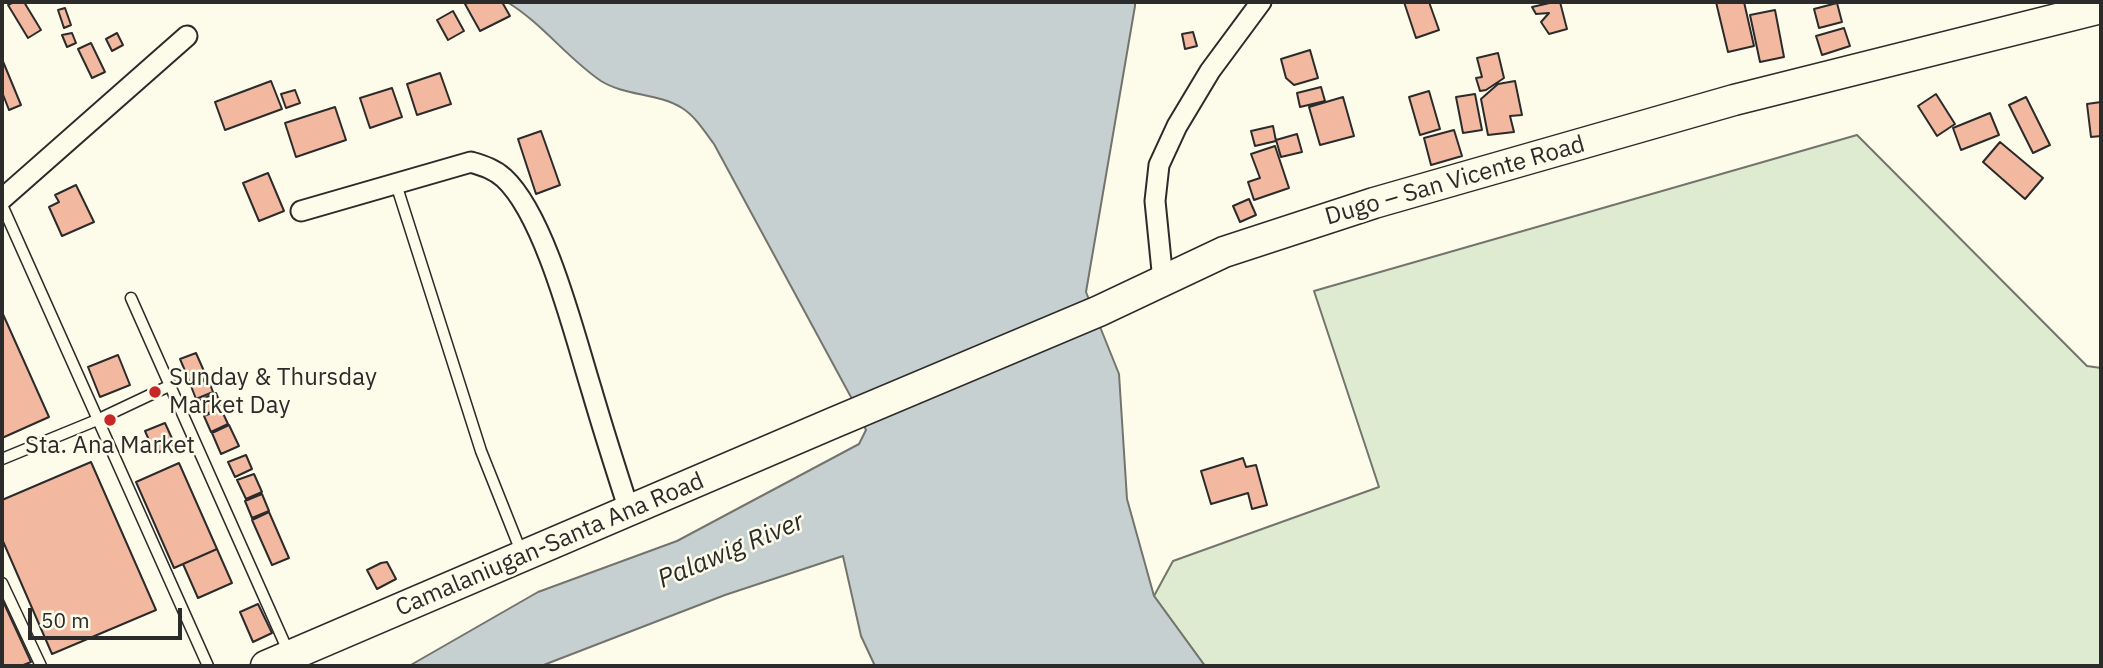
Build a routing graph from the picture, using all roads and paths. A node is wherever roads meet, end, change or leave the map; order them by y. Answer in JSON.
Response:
{"nodes":[{"id":1,"x":1261,"y":2,"type":"edge"},
{"id":2,"x":2101,"y":8,"type":"edge"},
{"id":3,"x":187,"y":36,"type":"dead end"},
{"id":4,"x":396,"y":184,"type":"junction"},
{"id":5,"x":2,"y":198,"type":"edge"},
{"id":6,"x":2,"y":205,"type":"edge"},
{"id":7,"x":301,"y":211,"type":"dead end"},
{"id":8,"x":1163,"y":281,"type":"junction"},
{"id":9,"x":131,"y":298,"type":"dead end"},
{"id":10,"x":171,"y":385,"type":"junction"},
{"id":11,"x":97,"y":421,"type":"junction"},
{"id":12,"x":833,"y":423,"type":"joint"},
{"id":13,"x":2,"y":459,"type":"edge"},
{"id":14,"x":629,"y":510,"type":"junction"},
{"id":15,"x":523,"y":556,"type":"junction"},
{"id":16,"x":2,"y":583,"type":"edge"},
{"id":17,"x":278,"y":661,"type":"edge"},
{"id":18,"x":41,"y":666,"type":"edge"},
{"id":19,"x":208,"y":666,"type":"edge"}],
"edges":[{"from":1,"to":8,"type":"street"},
{"from":2,"to":8,"type":"main road","name":"Dugo – San Vicente Road"},
{"from":3,"to":5,"type":"street"},
{"from":4,"to":7,"type":"street"},
{"from":4,"to":14,"type":"street"},
{"from":4,"to":15,"type":"lane"},
{"from":6,"to":11,"type":"lane"},
{"from":8,"to":12,"type":"main road","name":"Dugo – San Vicente Road"},
{"from":9,"to":10,"type":"lane"},
{"from":10,"to":11,"type":"lane"},
{"from":10,"to":17,"type":"lane"},
{"from":11,"to":13,"type":"lane"},
{"from":11,"to":19,"type":"lane"},
{"from":12,"to":14,"type":"main road","name":"Camalaniugan-Santa Ana Road"},
{"from":14,"to":15,"type":"main road","name":"Camalaniugan-Santa Ana Road"},
{"from":15,"to":17,"type":"main road","name":"Camalaniugan-Santa Ana Road"},
{"from":16,"to":18,"type":"lane"}]}
